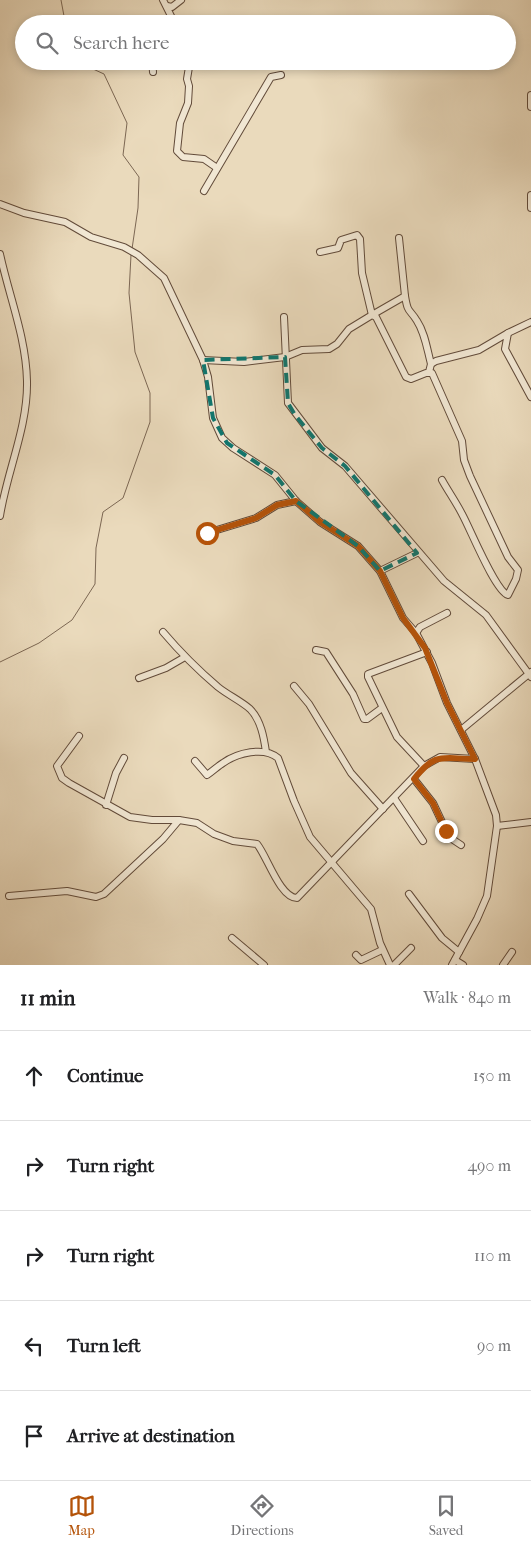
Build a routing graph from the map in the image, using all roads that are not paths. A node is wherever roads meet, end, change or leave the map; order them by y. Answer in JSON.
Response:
{"nodes":[{"id":1,"x":163,"y":0,"type":"edge"},
{"id":2,"x":181,"y":0,"type":"edge"},
{"id":3,"x":168,"y":6,"type":"junction"},
{"id":4,"x":171,"y":15,"type":"edge"},
{"id":5,"x":188,"y":70,"type":"edge"},
{"id":6,"x":281,"y":75,"type":"dead end"},
{"id":7,"x":531,"y":94,"type":"edge"},
{"id":8,"x":531,"y":107,"type":"edge"},
{"id":9,"x":217,"y":168,"type":"junction"},
{"id":10,"x":204,"y":191,"type":"dead end"},
{"id":11,"x":531,"y":195,"type":"edge"},
{"id":12,"x":0,"y":204,"type":"edge"},
{"id":13,"x":531,"y":208,"type":"edge"},
{"id":14,"x":398,"y":238,"type":"dead end"},
{"id":15,"x":320,"y":252,"type":"dead end"},
{"id":16,"x":0,"y":254,"type":"edge"},
{"id":17,"x":404,"y":296,"type":"junction"},
{"id":18,"x":372,"y":315,"type":"junction"},
{"id":19,"x":284,"y":316,"type":"dead end"},
{"id":20,"x":531,"y":322,"type":"edge"},
{"id":21,"x":508,"y":333,"type":"junction"},
{"id":22,"x":285,"y":358,"type":"junction"},
{"id":23,"x":203,"y":360,"type":"junction"},
{"id":24,"x":431,"y":364,"type":"junction"},
{"id":25,"x":429,"y":372,"type":"junction"},
{"id":26,"x":531,"y":397,"type":"edge"},
{"id":27,"x":442,"y":480,"type":"dead end"},
{"id":28,"x":296,"y":501,"type":"junction"},
{"id":29,"x":0,"y":516,"type":"edge"},
{"id":30,"x":207,"y":533,"type":"dead end"},
{"id":31,"x":417,"y":552,"type":"junction"},
{"id":32,"x":380,"y":571,"type":"junction"},
{"id":33,"x":447,"y":613,"type":"dead end"},
{"id":34,"x":163,"y":632,"type":"dead end"},
{"id":35,"x":416,"y":632,"type":"junction"},
{"id":36,"x":316,"y":650,"type":"dead end"},
{"id":37,"x":426,"y":652,"type":"junction"},
{"id":38,"x":185,"y":657,"type":"junction"},
{"id":39,"x":530,"y":674,"type":"edge"},
{"id":40,"x":139,"y":678,"type":"dead end"},
{"id":41,"x":294,"y":686,"type":"dead end"},
{"id":42,"x":382,"y":708,"type":"junction"},
{"id":43,"x":461,"y":730,"type":"junction"},
{"id":44,"x":80,"y":736,"type":"dead end"},
{"id":45,"x":266,"y":752,"type":"junction"},
{"id":46,"x":124,"y":758,"type":"dead end"},
{"id":47,"x":475,"y":759,"type":"junction"},
{"id":48,"x":195,"y":761,"type":"dead end"},
{"id":49,"x":424,"y":766,"type":"junction"},
{"id":50,"x":414,"y":779,"type":"junction"},
{"id":51,"x":394,"y":798,"type":"junction"},
{"id":52,"x":106,"y":805,"type":"junction"},
{"id":53,"x":383,"y":809,"type":"junction"},
{"id":54,"x":179,"y":820,"type":"junction"},
{"id":55,"x":531,"y":822,"type":"edge"},
{"id":56,"x":497,"y":826,"type":"junction"},
{"id":57,"x":423,"y":841,"type":"dead end"},
{"id":58,"x":461,"y":845,"type":"dead end"},
{"id":59,"x":331,"y":862,"type":"junction"},
{"id":60,"x":409,"y":894,"type":"dead end"},
{"id":61,"x":9,"y":896,"type":"dead end"},
{"id":62,"x":232,"y":938,"type":"dead end"},
{"id":63,"x":411,"y":948,"type":"dead end"},
{"id":64,"x":382,"y":950,"type":"junction"},
{"id":65,"x":459,"y":952,"type":"junction"},
{"id":66,"x":512,"y":952,"type":"dead end"},
{"id":67,"x":356,"y":955,"type":"dead end"},
{"id":68,"x":454,"y":963,"type":"edge"},
{"id":69,"x":264,"y":965,"type":"edge"},
{"id":70,"x":390,"y":965,"type":"edge"},
{"id":71,"x":394,"y":965,"type":"edge"},
{"id":72,"x":463,"y":965,"type":"edge"},
{"id":73,"x":503,"y":965,"type":"edge"}],
"edges":[{"from":1,"to":3,"type":"street"},
{"from":2,"to":3,"type":"street"},
{"from":3,"to":4,"type":"street"},
{"from":5,"to":9,"type":"street"},
{"from":6,"to":9,"type":"street"},
{"from":7,"to":8,"type":"street"},
{"from":9,"to":10,"type":"street"},
{"from":11,"to":13,"type":"street"},
{"from":12,"to":23,"type":"street"},
{"from":14,"to":17,"type":"street"},
{"from":15,"to":18,"type":"street"},
{"from":16,"to":29,"type":"street"},
{"from":17,"to":18,"type":"street"},
{"from":17,"to":24,"type":"street"},
{"from":18,"to":22,"type":"street"},
{"from":18,"to":25,"type":"street"},
{"from":19,"to":22,"type":"street"},
{"from":20,"to":21,"type":"street"},
{"from":21,"to":24,"type":"street"},
{"from":21,"to":26,"type":"street"},
{"from":22,"to":23,"type":"street"},
{"from":22,"to":31,"type":"street"},
{"from":23,"to":28,"type":"street"},
{"from":24,"to":25,"type":"street"},
{"from":25,"to":27,"type":"street"},
{"from":28,"to":30,"type":"street"},
{"from":28,"to":32,"type":"street"},
{"from":31,"to":32,"type":"street"},
{"from":31,"to":39,"type":"street"},
{"from":32,"to":35,"type":"street"},
{"from":33,"to":35,"type":"street"},
{"from":34,"to":38,"type":"street"},
{"from":35,"to":37,"type":"street"},
{"from":36,"to":42,"type":"street"},
{"from":37,"to":42,"type":"street"},
{"from":37,"to":43,"type":"street"},
{"from":38,"to":40,"type":"street"},
{"from":38,"to":45,"type":"street"},
{"from":39,"to":43,"type":"street"},
{"from":41,"to":53,"type":"street"},
{"from":42,"to":49,"type":"street"},
{"from":43,"to":47,"type":"street"},
{"from":44,"to":52,"type":"street"},
{"from":45,"to":48,"type":"street"},
{"from":45,"to":59,"type":"street"},
{"from":46,"to":52,"type":"street"},
{"from":47,"to":49,"type":"street"},
{"from":47,"to":56,"type":"street"},
{"from":49,"to":50,"type":"street"},
{"from":50,"to":51,"type":"street"},
{"from":50,"to":58,"type":"street"},
{"from":51,"to":53,"type":"street"},
{"from":51,"to":57,"type":"street"},
{"from":52,"to":54,"type":"street"},
{"from":53,"to":59,"type":"street"},
{"from":54,"to":59,"type":"street"},
{"from":54,"to":61,"type":"street"},
{"from":55,"to":56,"type":"street"},
{"from":56,"to":65,"type":"street"},
{"from":59,"to":64,"type":"street"},
{"from":60,"to":65,"type":"street"},
{"from":62,"to":69,"type":"street"},
{"from":63,"to":71,"type":"street"},
{"from":64,"to":67,"type":"street"},
{"from":64,"to":70,"type":"street"},
{"from":65,"to":68,"type":"street"},
{"from":66,"to":73,"type":"street"},
{"from":68,"to":72,"type":"street"}]}
